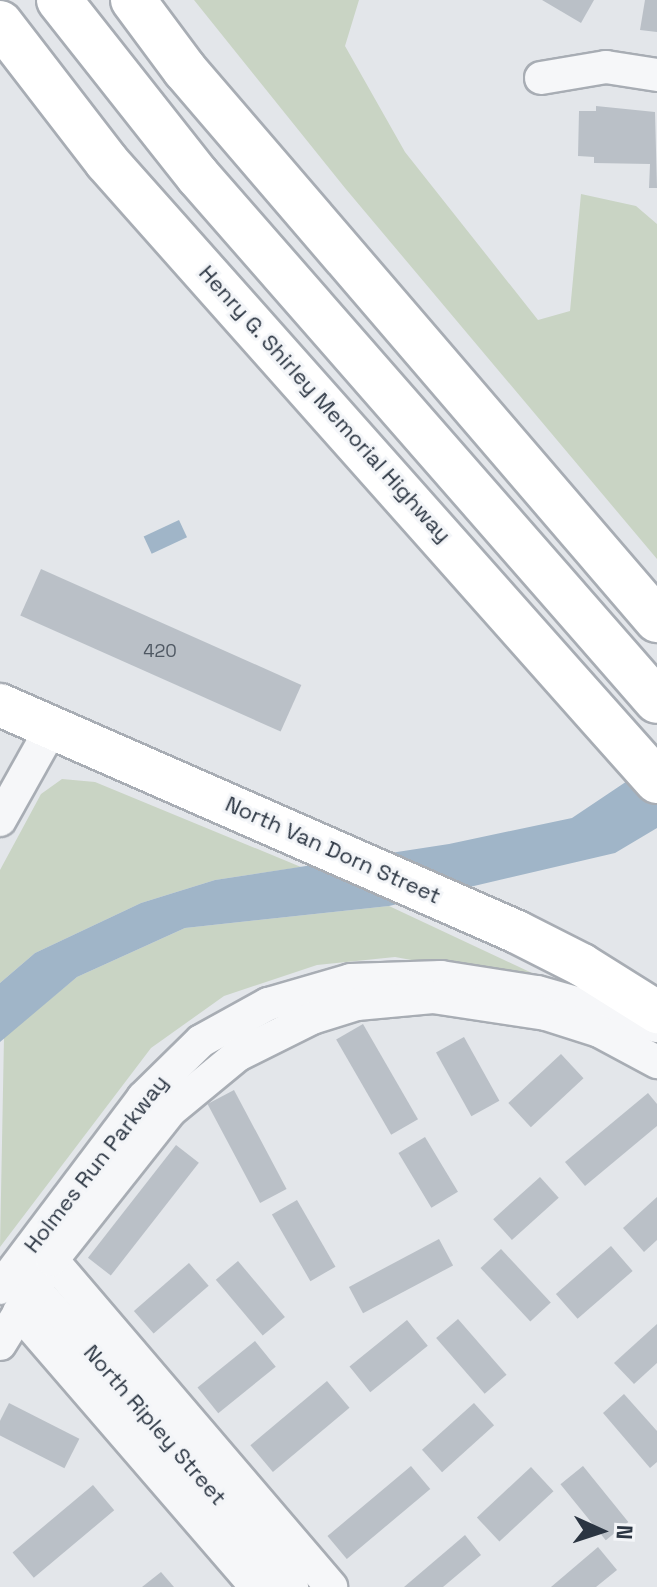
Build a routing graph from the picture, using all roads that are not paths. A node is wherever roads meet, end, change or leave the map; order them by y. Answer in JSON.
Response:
{"nodes":[{"id":1,"x":59,"y":0,"type":"edge"},
{"id":2,"x":133,"y":0,"type":"edge"},
{"id":3,"x":0,"y":23,"type":"edge"},
{"id":4,"x":657,"y":75,"type":"edge"},
{"id":5,"x":541,"y":78,"type":"dead end"},
{"id":6,"x":657,"y":620,"type":"edge"},
{"id":7,"x":657,"y":701,"type":"edge"},
{"id":8,"x":0,"y":705,"type":"edge"},
{"id":9,"x":53,"y":725,"type":"junction"},
{"id":10,"x":657,"y":781,"type":"edge"},
{"id":11,"x":0,"y":820,"type":"edge"},
{"id":12,"x":657,"y":1012,"type":"edge"},
{"id":13,"x":657,"y":1026,"type":"edge"},
{"id":14,"x":657,"y":1062,"type":"edge"},
{"id":15,"x":52,"y":1260,"type":"junction"},
{"id":16,"x":17,"y":1289,"type":"edge"},
{"id":17,"x":0,"y":1344,"type":"edge"},
{"id":18,"x":202,"y":1456,"type":"junction"},
{"id":19,"x":256,"y":1587,"type":"edge"},
{"id":20,"x":292,"y":1587,"type":"edge"},
{"id":21,"x":331,"y":1587,"type":"edge"}],
"edges":[{"from":1,"to":7,"type":"highway"},
{"from":2,"to":6,"type":"highway"},
{"from":3,"to":10,"type":"highway","name":"Henry G. Shirley Memorial Highway"},
{"from":4,"to":5,"type":"street"},
{"from":8,"to":9,"type":"main road","name":"North Van Dorn Street"},
{"from":9,"to":11,"type":"street"},
{"from":9,"to":12,"type":"main road","name":"North Van Dorn Street"},
{"from":13,"to":16,"type":"street","name":"Holmes Run Parkway"},
{"from":14,"to":15,"type":"street"},
{"from":15,"to":16,"type":"street"},
{"from":15,"to":18,"type":"street"},
{"from":16,"to":17,"type":"street"},
{"from":16,"to":18,"type":"street","name":"North Ripley Street"},
{"from":16,"to":19,"type":"street"},
{"from":18,"to":20,"type":"street","name":"North Ripley Street"},
{"from":18,"to":21,"type":"street"}]}
